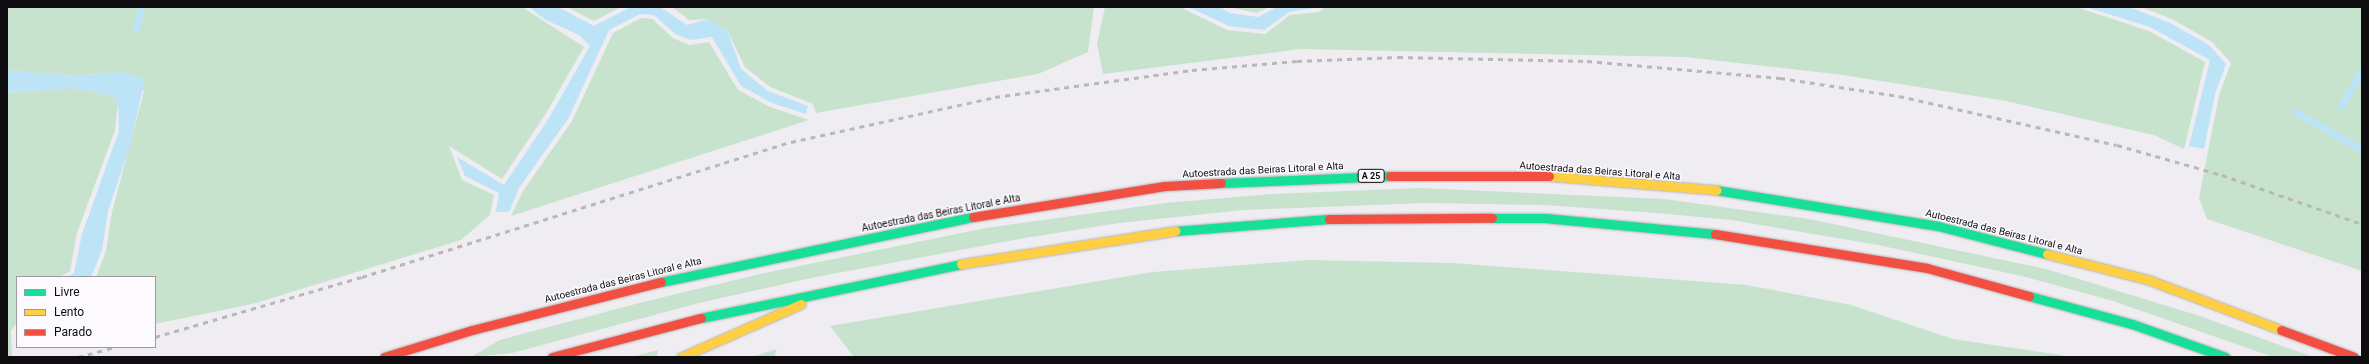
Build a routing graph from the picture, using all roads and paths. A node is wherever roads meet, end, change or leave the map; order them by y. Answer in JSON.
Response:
{"nodes":[{"id":1,"x":831,"y":290,"type":"junction"},
{"id":2,"x":384,"y":357,"type":"edge"},
{"id":3,"x":552,"y":357,"type":"edge"},
{"id":4,"x":681,"y":357,"type":"edge"},
{"id":5,"x":2225,"y":357,"type":"edge"},
{"id":6,"x":2354,"y":357,"type":"edge"}],
"edges":[{"from":1,"to":3,"type":"highway"},
{"from":1,"to":4,"type":"highway"},
{"from":1,"to":5,"type":"highway"},
{"from":2,"to":6,"type":"highway","name":"Autoestrada das Beiras Litoral e Alta","number":"A 25"}]}
